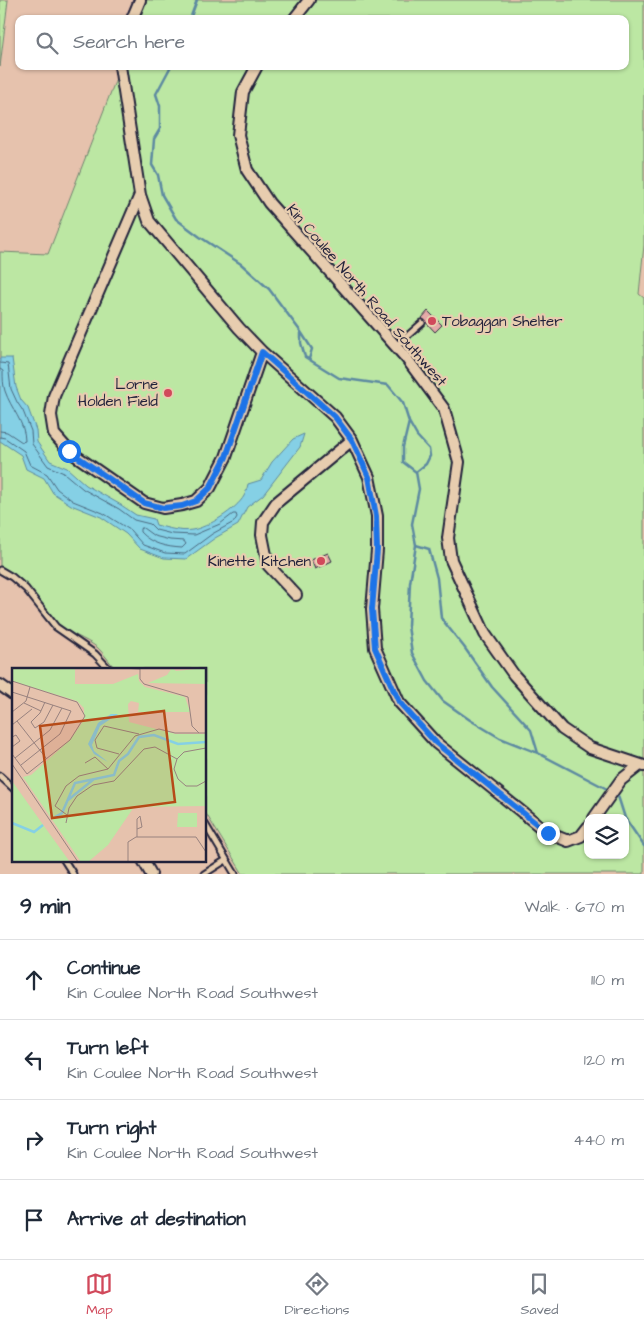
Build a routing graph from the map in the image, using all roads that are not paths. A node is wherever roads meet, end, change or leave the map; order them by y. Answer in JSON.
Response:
{"nodes":[{"id":1,"x":140,"y":0,"type":"edge"},
{"id":2,"x":309,"y":0,"type":"edge"},
{"id":3,"x":134,"y":15,"type":"edge"},
{"id":4,"x":297,"y":15,"type":"edge"},
{"id":5,"x":121,"y":70,"type":"edge"},
{"id":6,"x":255,"y":70,"type":"edge"},
{"id":7,"x":140,"y":195,"type":"junction"},
{"id":8,"x":130,"y":220,"type":"junction"},
{"id":9,"x":149,"y":221,"type":"junction"},
{"id":10,"x":422,"y":323,"type":"dead end"},
{"id":11,"x":396,"y":347,"type":"junction"},
{"id":12,"x":262,"y":352,"type":"junction"},
{"id":13,"x":352,"y":440,"type":"junction"},
{"id":14,"x":0,"y":570,"type":"edge"},
{"id":15,"x":296,"y":595,"type":"dead end"},
{"id":16,"x":108,"y":668,"type":"edge"},
{"id":17,"x":0,"y":685,"type":"edge"},
{"id":18,"x":12,"y":694,"type":"edge"},
{"id":19,"x":642,"y":765,"type":"edge"},
{"id":20,"x":0,"y":776,"type":"edge"},
{"id":21,"x":12,"y":787,"type":"edge"},
{"id":22,"x":597,"y":814,"type":"edge"},
{"id":23,"x":206,"y":826,"type":"edge"},
{"id":24,"x":584,"y":833,"type":"edge"},
{"id":25,"x":226,"y":860,"type":"junction"},
{"id":26,"x":65,"y":862,"type":"edge"},
{"id":27,"x":144,"y":862,"type":"edge"},
{"id":28,"x":73,"y":874,"type":"edge"},
{"id":29,"x":151,"y":874,"type":"edge"},
{"id":30,"x":204,"y":874,"type":"edge"},
{"id":31,"x":235,"y":874,"type":"edge"}],
"edges":[{"from":1,"to":3,"type":"street"},
{"from":2,"to":4,"type":"street"},
{"from":5,"to":7,"type":"street"},
{"from":6,"to":11,"type":"street","name":"Kin Coulee North Road Southwest"},
{"from":7,"to":8,"type":"street"},
{"from":7,"to":9,"type":"street"},
{"from":8,"to":9,"type":"street"},
{"from":8,"to":12,"type":"street"},
{"from":9,"to":12,"type":"street"},
{"from":10,"to":11,"type":"lane"},
{"from":11,"to":19,"type":"street","name":"Kin Coulee North Road Southwest"},
{"from":12,"to":13,"type":"street"},
{"from":13,"to":15,"type":"street"},
{"from":13,"to":24,"type":"street"},
{"from":14,"to":16,"type":"lane"},
{"from":17,"to":18,"type":"street"},
{"from":19,"to":22,"type":"street","name":"Kin Coulee North Road Southwest"},
{"from":20,"to":21,"type":"lane"},
{"from":23,"to":25,"type":"lane"},
{"from":25,"to":30,"type":"lane"},
{"from":25,"to":31,"type":"lane"},
{"from":26,"to":28,"type":"lane"},
{"from":27,"to":29,"type":"street"}]}
